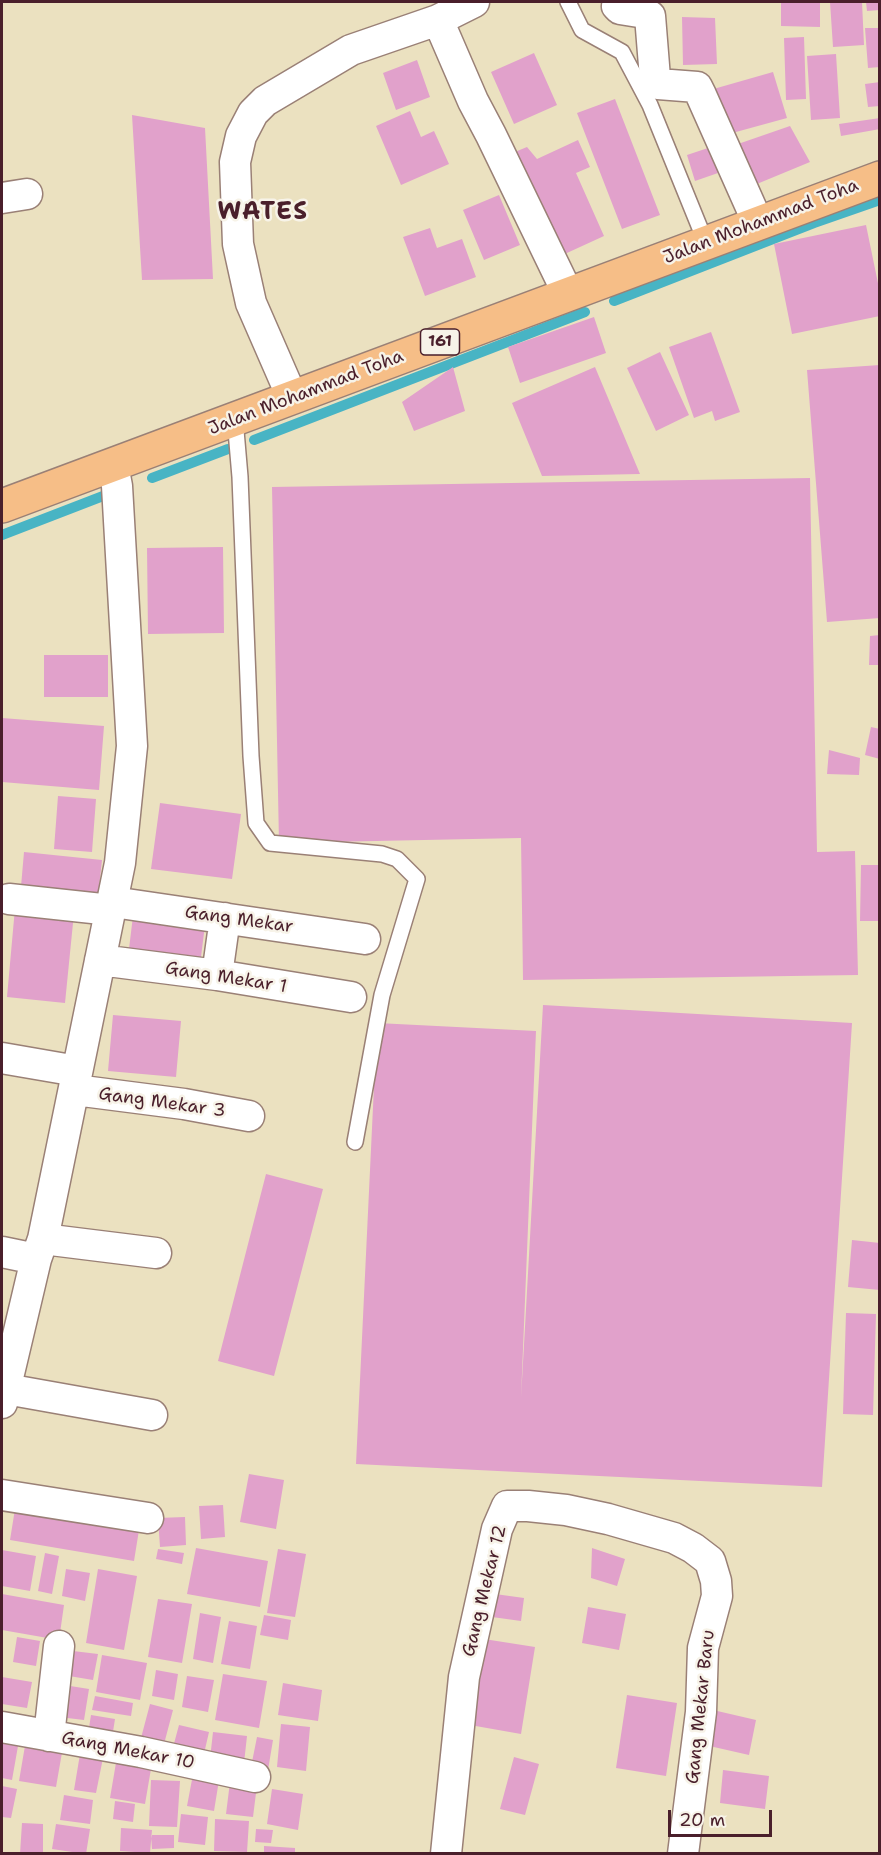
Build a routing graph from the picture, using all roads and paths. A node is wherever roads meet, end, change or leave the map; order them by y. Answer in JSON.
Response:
{"nodes":[{"id":1,"x":474,"y":2,"type":"edge"},
{"id":2,"x":568,"y":2,"type":"edge"},
{"id":3,"x":618,"y":2,"type":"edge"},
{"id":4,"x":438,"y":20,"type":"junction"},
{"id":5,"x":879,"y":178,"type":"edge"},
{"id":6,"x":758,"y":224,"type":"junction"},
{"id":7,"x":706,"y":243,"type":"junction"},
{"id":8,"x":568,"y":294,"type":"junction"},
{"id":9,"x":292,"y":398,"type":"junction"},
{"id":10,"x":235,"y":419,"type":"junction"},
{"id":11,"x":113,"y":465,"type":"junction"},
{"id":12,"x":2,"y":506,"type":"edge"},
{"id":13,"x":9,"y":899,"type":"dead end"},
{"id":14,"x":112,"y":906,"type":"junction"},
{"id":15,"x":225,"y":918,"type":"junction"},
{"id":16,"x":365,"y":939,"type":"dead end"},
{"id":17,"x":100,"y":960,"type":"junction"},
{"id":18,"x":217,"y":975,"type":"junction"},
{"id":19,"x":351,"y":997,"type":"dead end"},
{"id":20,"x":2,"y":1058,"type":"edge"},
{"id":21,"x":76,"y":1080,"type":"junction"},
{"id":22,"x":249,"y":1116,"type":"dead end"},
{"id":23,"x":355,"y":1142,"type":"dead end"},
{"id":24,"x":40,"y":1249,"type":"junction"},
{"id":25,"x":2,"y":1252,"type":"edge"},
{"id":26,"x":156,"y":1253,"type":"dead end"},
{"id":27,"x":9,"y":1337,"type":"edge"},
{"id":28,"x":4,"y":1396,"type":"edge"},
{"id":29,"x":152,"y":1414,"type":"dead end"},
{"id":30,"x":2,"y":1495,"type":"edge"},
{"id":31,"x":148,"y":1518,"type":"dead end"},
{"id":32,"x":710,"y":1561,"type":"joint"},
{"id":33,"x":59,"y":1646,"type":"dead end"},
{"id":34,"x":2,"y":1727,"type":"edge"},
{"id":35,"x":49,"y":1736,"type":"junction"},
{"id":36,"x":255,"y":1777,"type":"dead end"},
{"id":37,"x":446,"y":1854,"type":"edge"},
{"id":38,"x":683,"y":1854,"type":"edge"}],
"edges":[{"from":1,"to":4,"type":"street"},
{"from":2,"to":7,"type":"lane"},
{"from":3,"to":6,"type":"street"},
{"from":4,"to":8,"type":"street"},
{"from":4,"to":9,"type":"street"},
{"from":5,"to":6,"type":"main road","name":"Jalan Mohammad Toha","number":"161"},
{"from":6,"to":7,"type":"main road","name":"Jalan Mohammad Toha","number":"161"},
{"from":7,"to":8,"type":"main road","name":"Jalan Mohammad Toha","number":"161"},
{"from":8,"to":9,"type":"main road","name":"Jalan Mohammad Toha","number":"161"},
{"from":9,"to":10,"type":"main road","name":"Jalan Mohammad Toha","number":"161"},
{"from":10,"to":11,"type":"main road","name":"Jalan Mohammad Toha","number":"161"},
{"from":10,"to":23,"type":"lane"},
{"from":11,"to":12,"type":"main road","name":"Jalan Mohammad Toha","number":"161"},
{"from":11,"to":14,"type":"street"},
{"from":13,"to":14,"type":"street","name":"Gang Mekar"},
{"from":14,"to":15,"type":"street","name":"Gang Mekar"},
{"from":14,"to":17,"type":"street"},
{"from":15,"to":16,"type":"street","name":"Gang Mekar"},
{"from":15,"to":18,"type":"street"},
{"from":17,"to":18,"type":"street","name":"Gang Mekar 1"},
{"from":17,"to":21,"type":"street"},
{"from":18,"to":19,"type":"street","name":"Gang Mekar 1"},
{"from":20,"to":21,"type":"street","name":"Gang Mekar 3"},
{"from":21,"to":22,"type":"street","name":"Gang Mekar 3"},
{"from":21,"to":24,"type":"street"},
{"from":24,"to":25,"type":"street"},
{"from":24,"to":26,"type":"street"},
{"from":24,"to":27,"type":"street"},
{"from":27,"to":28,"type":"street"},
{"from":28,"to":29,"type":"street"},
{"from":30,"to":31,"type":"street"},
{"from":32,"to":37,"type":"street","name":"Gang Mekar 12"},
{"from":32,"to":38,"type":"street","name":"Gang Mekar Baru"},
{"from":33,"to":35,"type":"street"},
{"from":34,"to":35,"type":"street","name":"Gang Mekar 10"},
{"from":35,"to":36,"type":"street","name":"Gang Mekar 10"}]}
